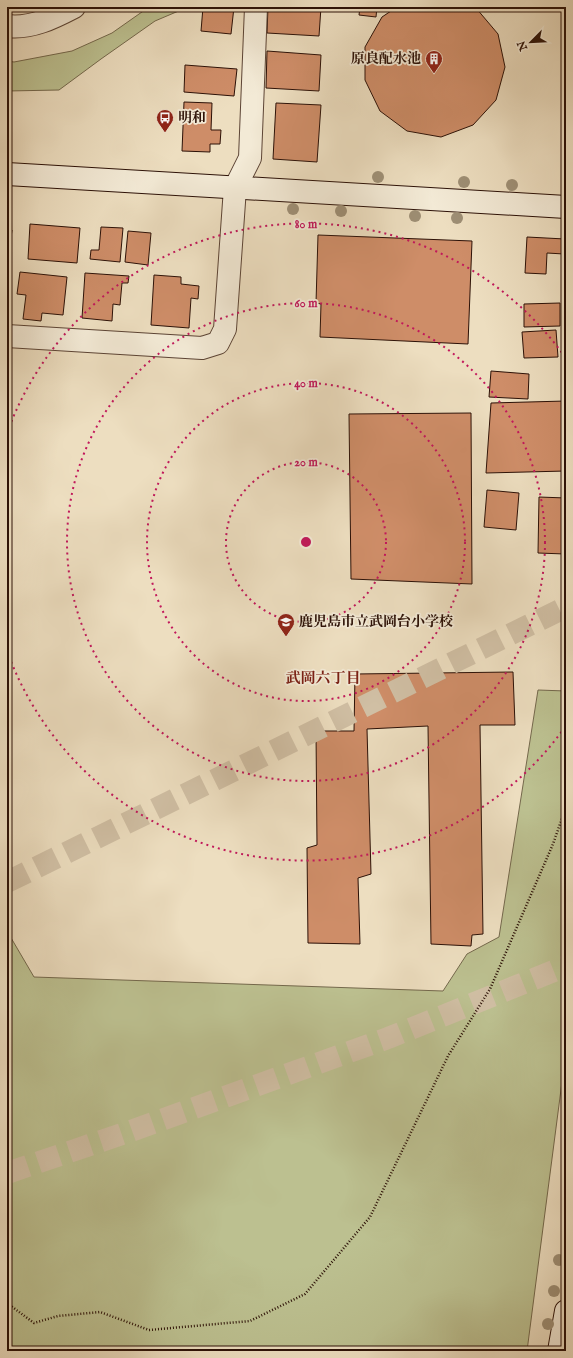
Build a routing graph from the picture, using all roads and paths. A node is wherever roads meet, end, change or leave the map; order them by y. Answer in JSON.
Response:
{"nodes":[{"id":1,"x":74,"y":7,"type":"edge"},
{"id":2,"x":256,"y":7,"type":"edge"},
{"id":3,"x":7,"y":26,"type":"edge"},
{"id":4,"x":7,"y":174,"type":"edge"},
{"id":5,"x":235,"y":188,"type":"junction"},
{"id":6,"x":566,"y":207,"type":"edge"},
{"id":7,"x":7,"y":336,"type":"edge"},
{"id":8,"x":566,"y":807,"type":"edge"},
{"id":9,"x":7,"y":1303,"type":"edge"},
{"id":10,"x":566,"y":1311,"type":"edge"},
{"id":11,"x":559,"y":1351,"type":"edge"}],
"edges":[{"from":1,"to":3,"type":"street"},
{"from":2,"to":5,"type":"street"},
{"from":4,"to":5,"type":"street"},
{"from":5,"to":6,"type":"street"},
{"from":5,"to":7,"type":"street"},
{"from":8,"to":9,"type":"path"},
{"from":10,"to":11,"type":"street"}]}
